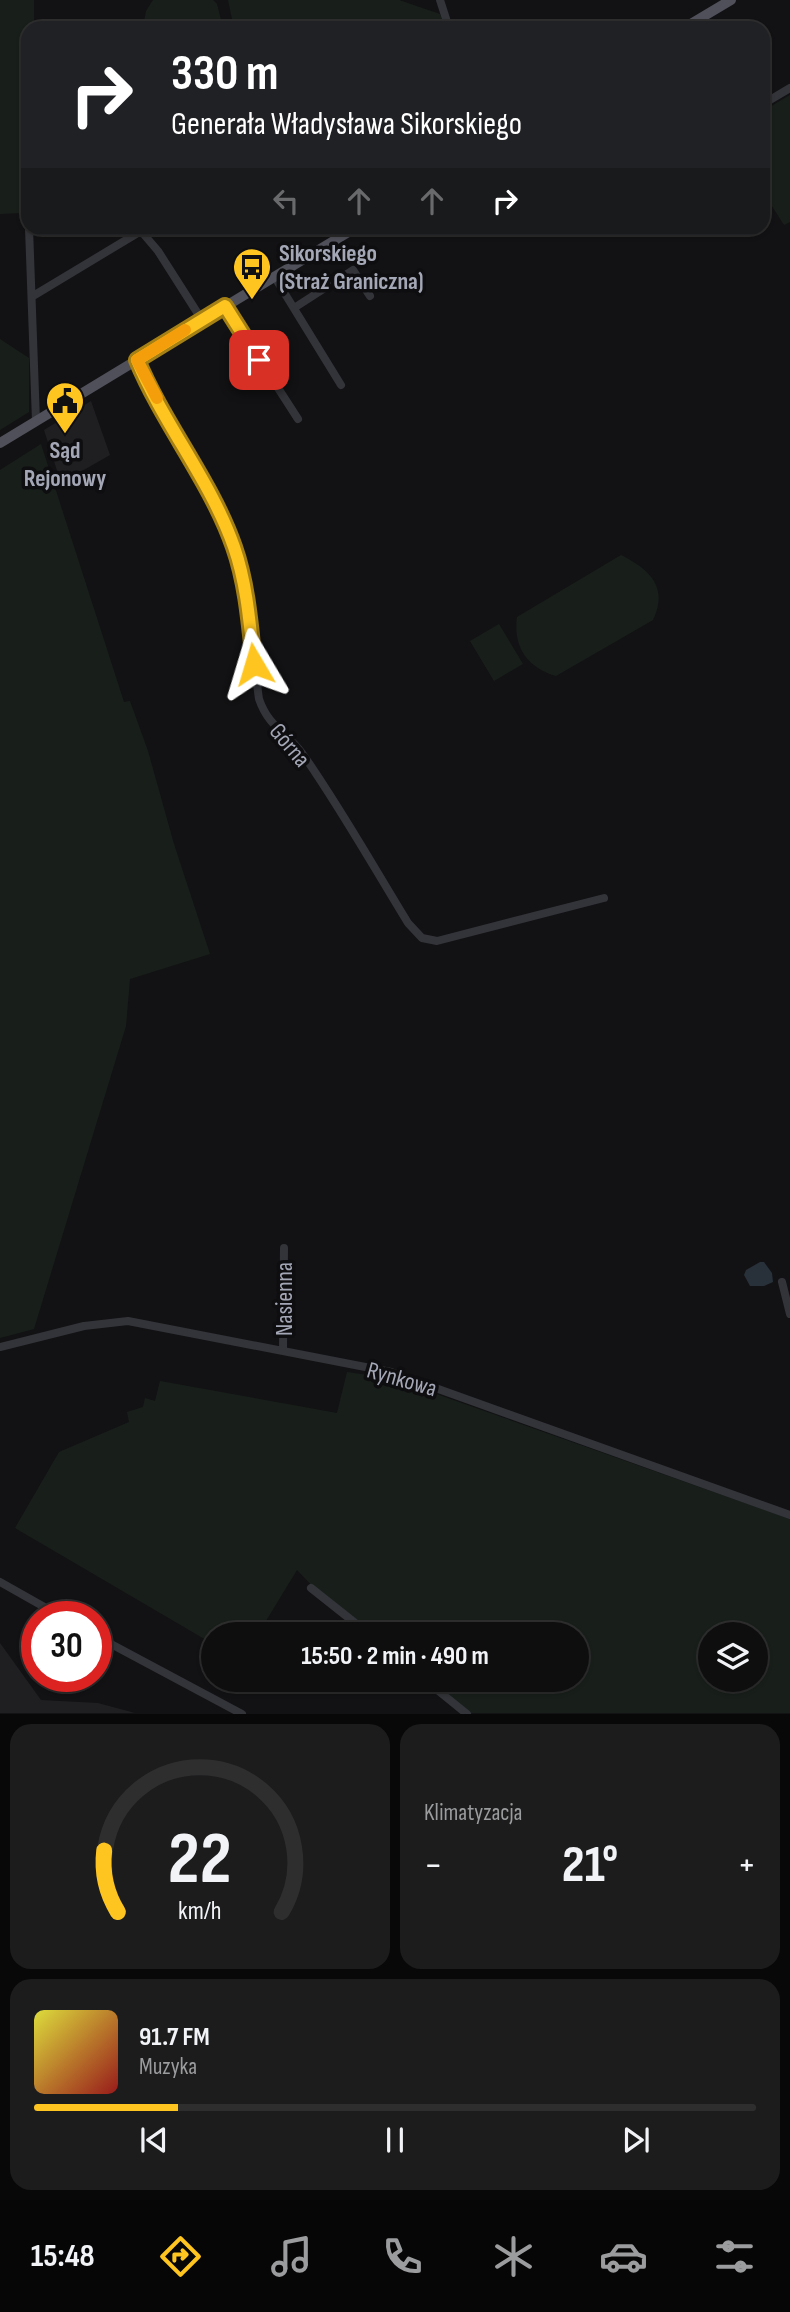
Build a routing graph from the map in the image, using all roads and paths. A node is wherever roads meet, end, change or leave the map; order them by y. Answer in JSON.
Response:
{"nodes":[{"id":1,"x":440,"y":0,"type":"edge"},
{"id":2,"x":731,"y":0,"type":"edge"},
{"id":3,"x":447,"y":21,"type":"edge"},
{"id":4,"x":696,"y":21,"type":"edge"},
{"id":5,"x":790,"y":89,"type":"edge"},
{"id":6,"x":770,"y":100,"type":"edge"},
{"id":7,"x":29,"y":235,"type":"edge"},
{"id":8,"x":133,"y":235,"type":"edge"},
{"id":9,"x":146,"y":235,"type":"edge"},
{"id":10,"x":343,"y":235,"type":"edge"},
{"id":11,"x":274,"y":276,"type":"junction"},
{"id":12,"x":33,"y":296,"type":"junction"},
{"id":13,"x":370,"y":296,"type":"dead end"},
{"id":14,"x":225,"y":306,"type":"junction"},
{"id":15,"x":293,"y":308,"type":"junction"},
{"id":16,"x":202,"y":320,"type":"junction"},
{"id":17,"x":137,"y":360,"type":"junction"},
{"id":18,"x":341,"y":385,"type":"dead end"},
{"id":19,"x":298,"y":419,"type":"dead end"},
{"id":20,"x":36,"y":421,"type":"junction"},
{"id":21,"x":0,"y":443,"type":"edge"},
{"id":22,"x":604,"y":898,"type":"dead end"},
{"id":23,"x":284,"y":1248,"type":"dead end"},
{"id":24,"x":782,"y":1282,"type":"dead end"},
{"id":25,"x":790,"y":1314,"type":"edge"},
{"id":26,"x":0,"y":1347,"type":"edge"},
{"id":27,"x":283,"y":1350,"type":"junction"},
{"id":28,"x":790,"y":1515,"type":"edge"},
{"id":29,"x":0,"y":1582,"type":"edge"},
{"id":30,"x":311,"y":1588,"type":"dead end"},
{"id":31,"x":34,"y":1601,"type":"edge"},
{"id":32,"x":354,"y":1622,"type":"edge"},
{"id":33,"x":112,"y":1645,"type":"edge"},
{"id":34,"x":440,"y":1692,"type":"edge"},
{"id":35,"x":225,"y":1709,"type":"edge"},
{"id":36,"x":242,"y":1713,"type":"edge"},
{"id":37,"x":467,"y":1713,"type":"edge"}],
"edges":[{"from":1,"to":3,"type":"street"},
{"from":2,"to":4,"type":"main road"},
{"from":5,"to":6,"type":"street"},
{"from":7,"to":12,"type":"street"},
{"from":8,"to":12,"type":"street"},
{"from":9,"to":16,"type":"street"},
{"from":10,"to":11,"type":"main road"},
{"from":11,"to":14,"type":"main road"},
{"from":11,"to":15,"type":"street"},
{"from":12,"to":20,"type":"street"},
{"from":13,"to":15,"type":"street"},
{"from":14,"to":16,"type":"main road"},
{"from":14,"to":19,"type":"street"},
{"from":15,"to":18,"type":"street"},
{"from":16,"to":17,"type":"main road"},
{"from":17,"to":20,"type":"main road"},
{"from":17,"to":22,"type":"street","name":"Górna"},
{"from":20,"to":21,"type":"main road"},
{"from":23,"to":27,"type":"street","name":"Nasienna"},
{"from":24,"to":25,"type":"street"},
{"from":26,"to":27,"type":"street","name":"Rynkowa"},
{"from":27,"to":28,"type":"street","name":"Rynkowa"},
{"from":29,"to":31,"type":"street"},
{"from":30,"to":32,"type":"street"},
{"from":33,"to":35,"type":"street"},
{"from":34,"to":37,"type":"street"},
{"from":35,"to":36,"type":"street"}]}
